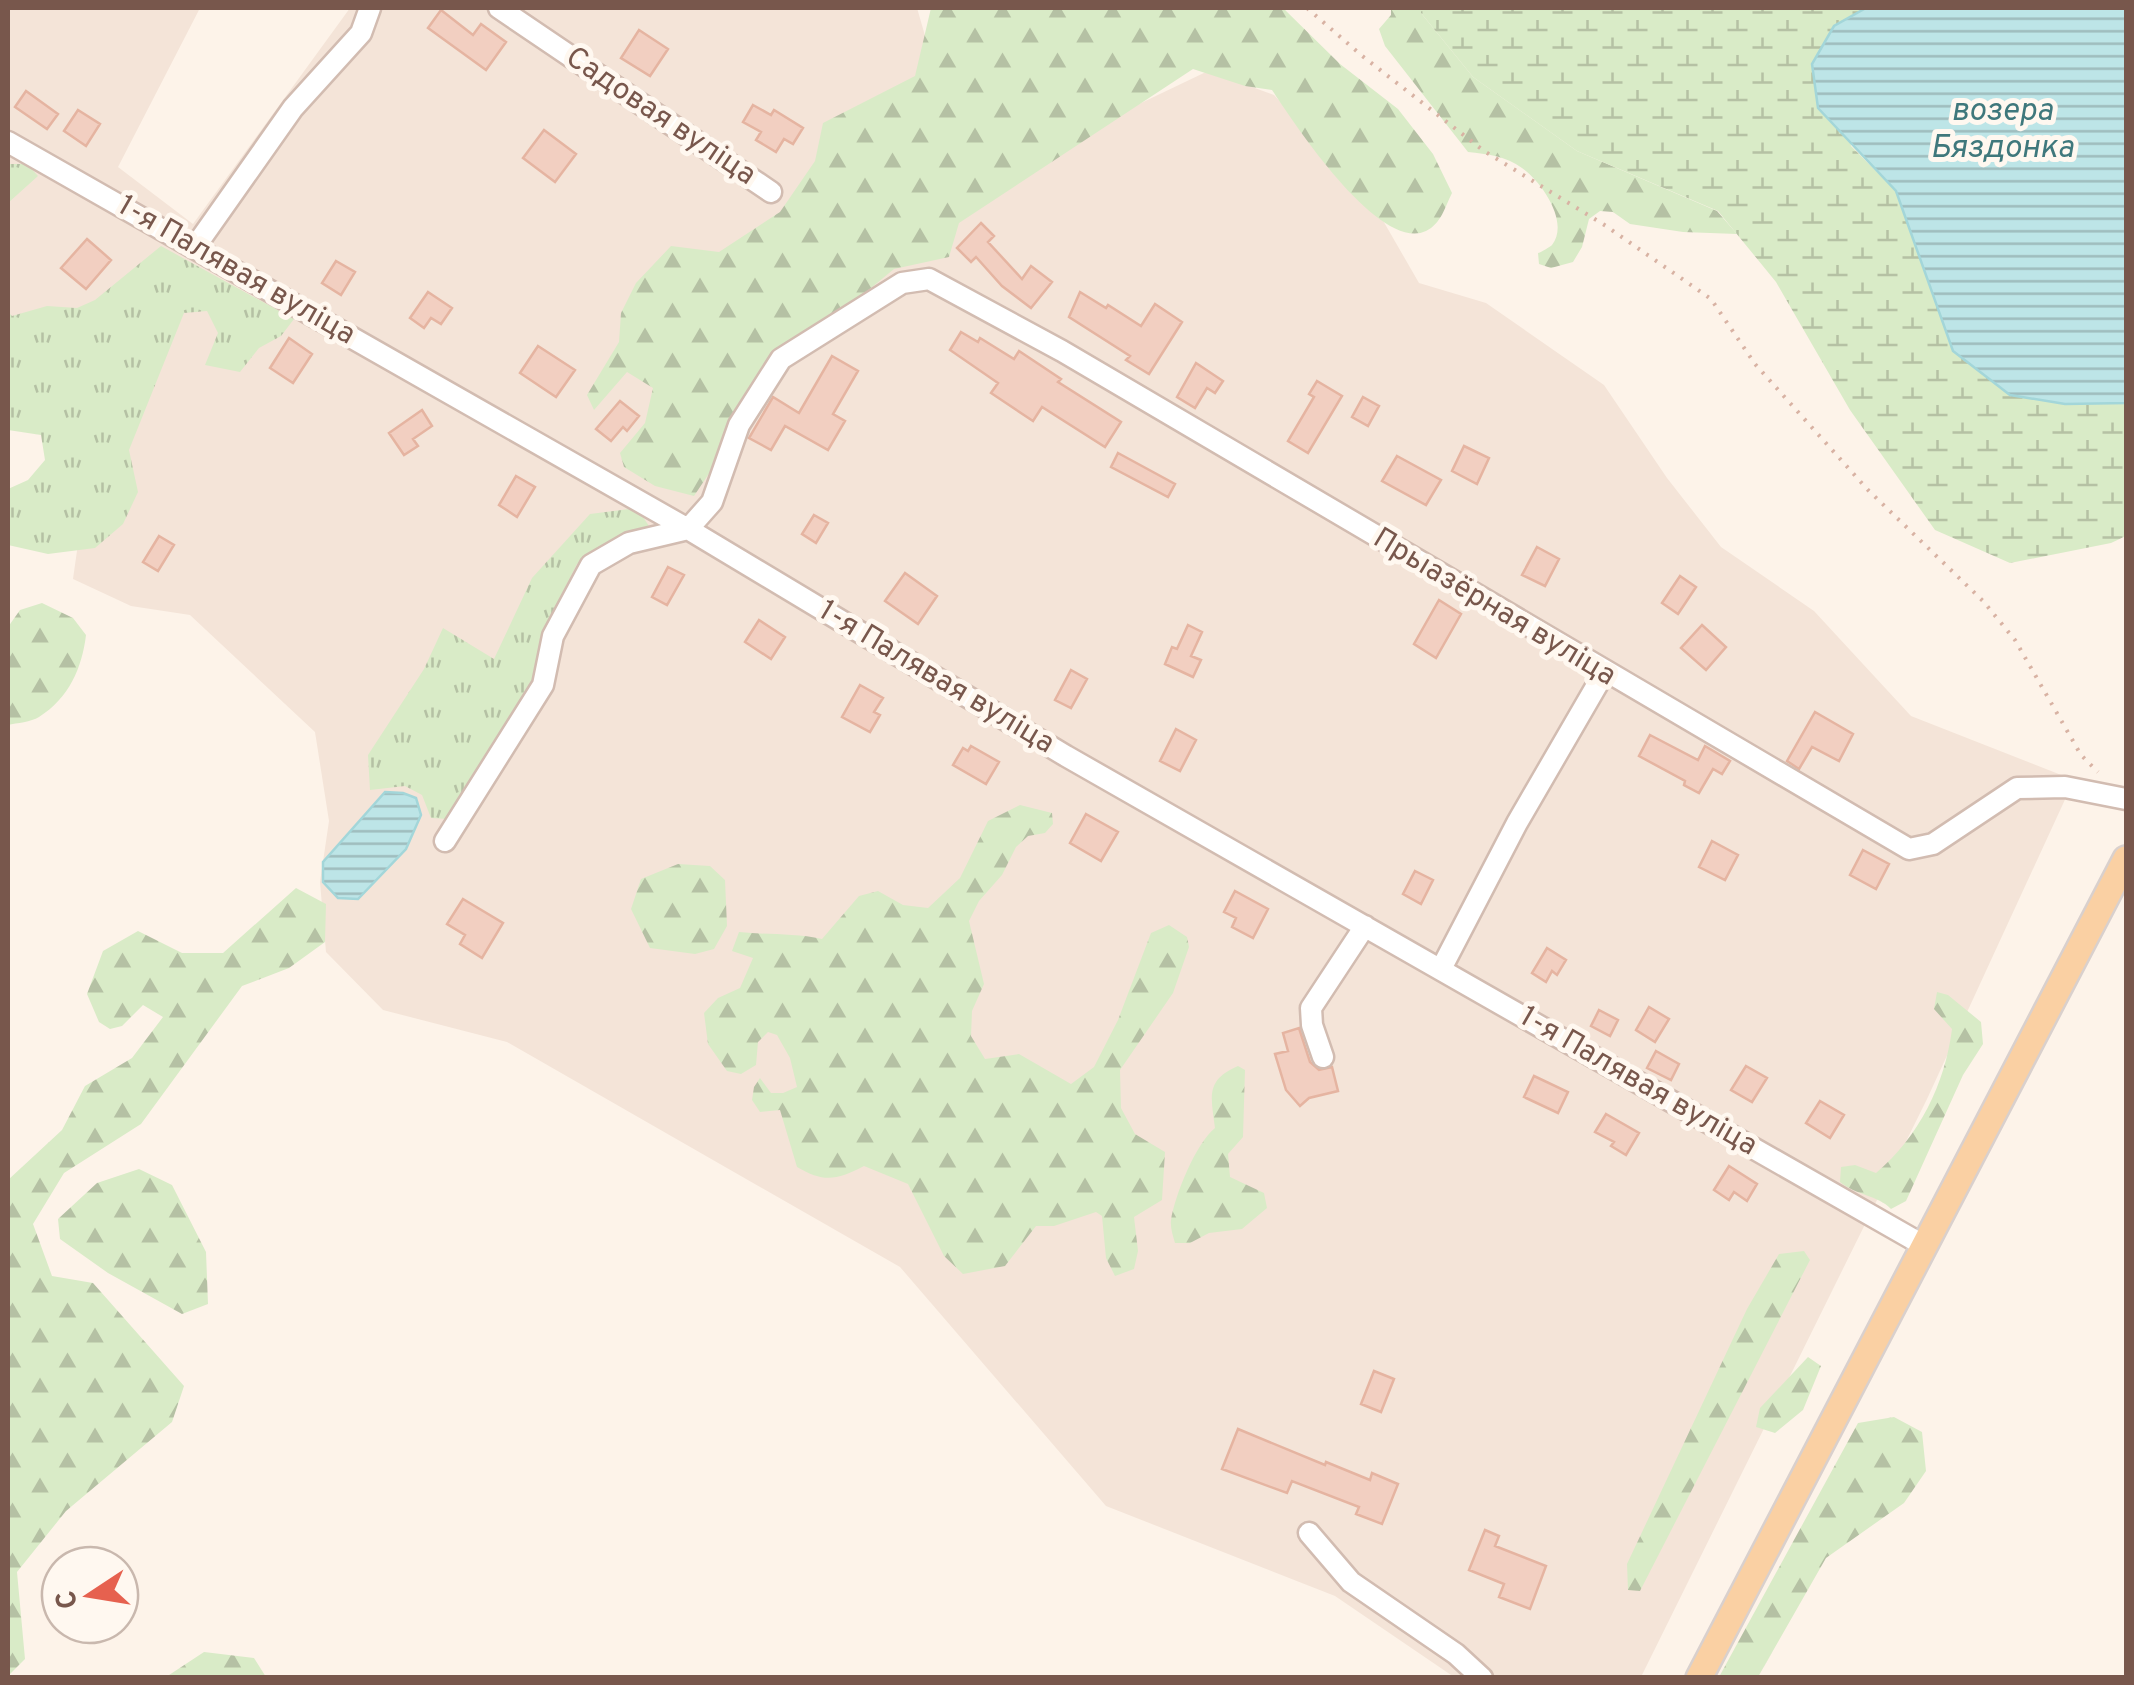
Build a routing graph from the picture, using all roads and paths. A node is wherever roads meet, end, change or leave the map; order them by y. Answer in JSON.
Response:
{"nodes":[{"id":1,"x":370,"y":8,"type":"edge"},
{"id":2,"x":499,"y":8,"type":"edge"},
{"id":3,"x":1307,"y":8,"type":"edge"},
{"id":4,"x":8,"y":142,"type":"edge"},
{"id":5,"x":770,"y":192,"type":"dead end"},
{"id":6,"x":195,"y":246,"type":"junction"},
{"id":7,"x":688,"y":529,"type":"junction"},
{"id":8,"x":1604,"y":673,"type":"junction"},
{"id":9,"x":2124,"y":798,"type":"edge"},
{"id":10,"x":446,"y":842,"type":"dead end"},
{"id":11,"x":2126,"y":859,"type":"edge"},
{"id":12,"x":1365,"y":926,"type":"junction"},
{"id":13,"x":1441,"y":969,"type":"junction"},
{"id":14,"x":1323,"y":1057,"type":"dead end"},
{"id":15,"x":1922,"y":1245,"type":"junction"},
{"id":16,"x":1309,"y":1533,"type":"dead end"},
{"id":17,"x":1482,"y":1678,"type":"edge"},
{"id":18,"x":1699,"y":1678,"type":"edge"}],
"edges":[{"from":1,"to":6,"type":"street"},
{"from":2,"to":5,"type":"street","name":"Садовая вуліца"},
{"from":3,"to":9,"type":"path"},
{"from":4,"to":6,"type":"street","name":"1-я Палявая вуліца"},
{"from":6,"to":7,"type":"street","name":"1-я Палявая вуліца"},
{"from":7,"to":8,"type":"street","name":"Прыазёрная вуліца"},
{"from":7,"to":10,"type":"street"},
{"from":7,"to":12,"type":"street","name":"1-я Палявая вуліца"},
{"from":8,"to":9,"type":"street","name":"Прыазёрная вуліца"},
{"from":8,"to":13,"type":"street"},
{"from":11,"to":15,"type":"main road"},
{"from":12,"to":13,"type":"street","name":"1-я Палявая вуліца"},
{"from":12,"to":14,"type":"street"},
{"from":13,"to":15,"type":"street","name":"1-я Палявая вуліца"},
{"from":15,"to":18,"type":"main road"},
{"from":16,"to":17,"type":"street"}]}
